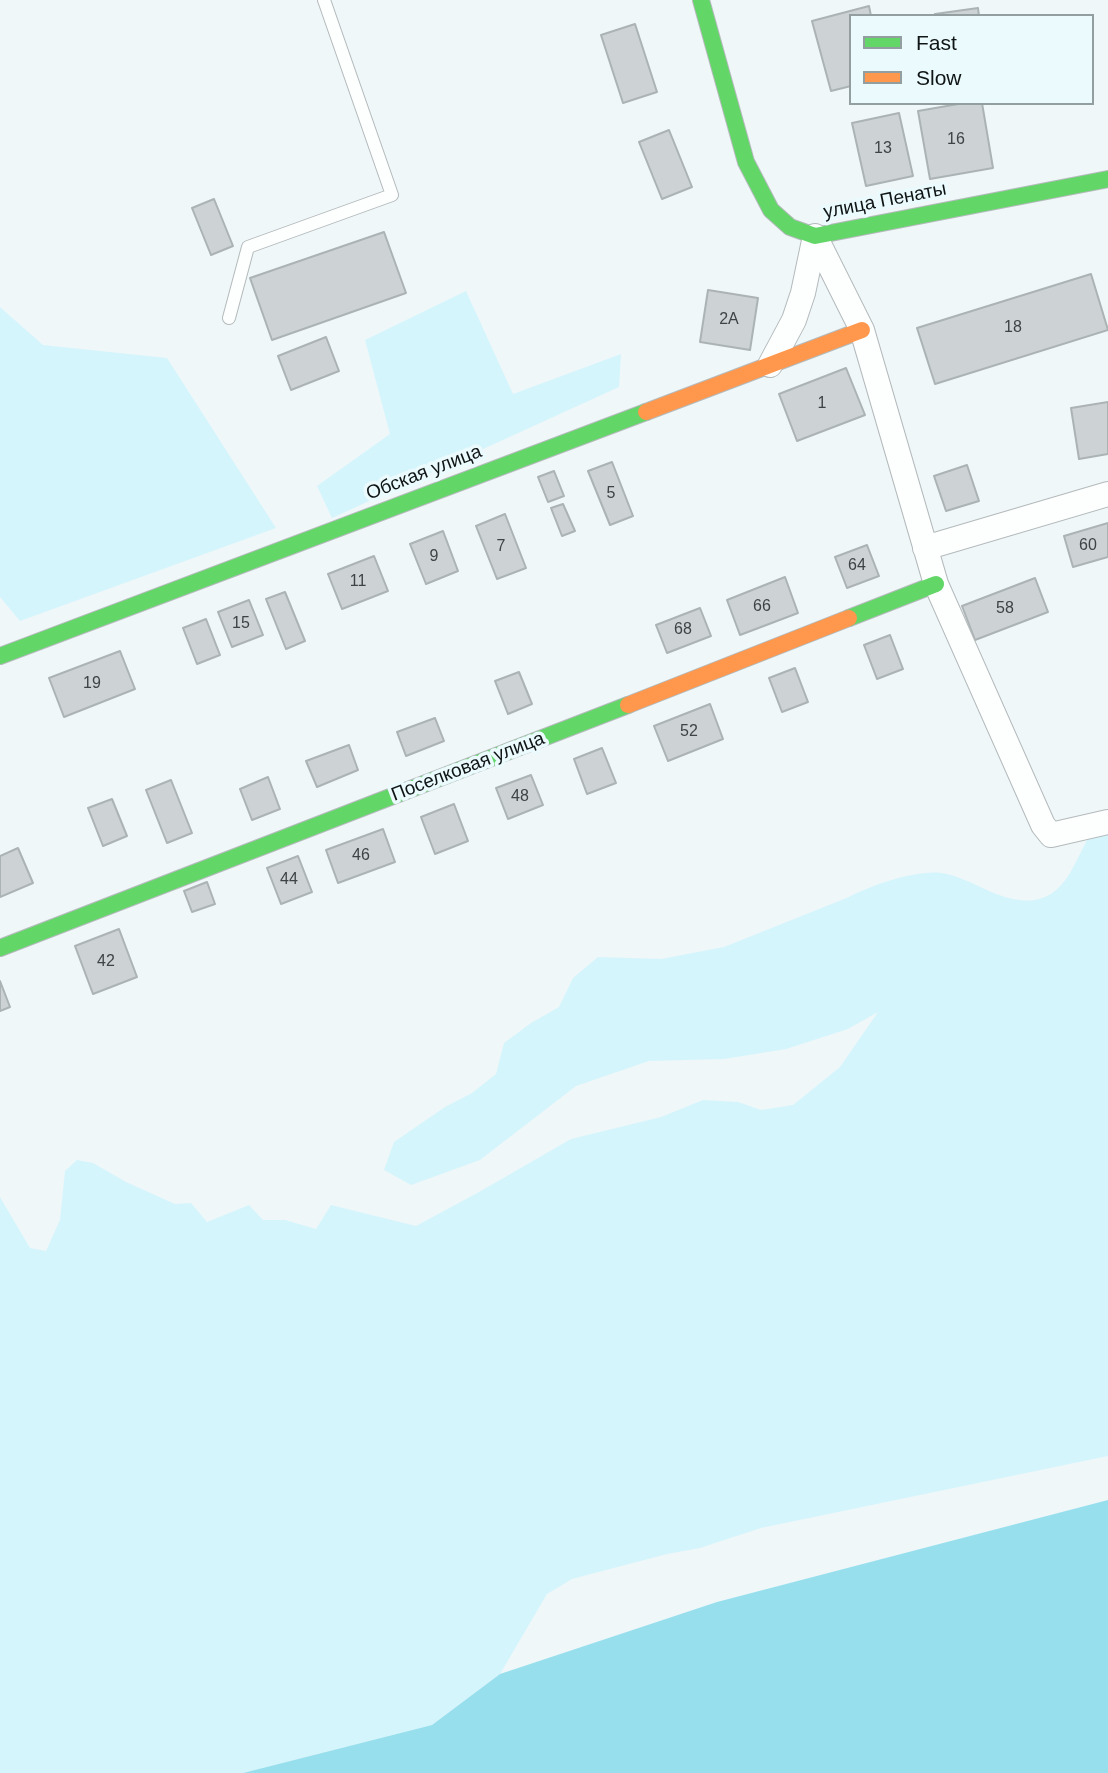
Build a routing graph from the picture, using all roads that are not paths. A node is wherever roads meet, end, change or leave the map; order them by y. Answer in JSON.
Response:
{"nodes":[{"id":1,"x":324,"y":0,"type":"edge"},
{"id":2,"x":701,"y":0,"type":"edge"},
{"id":3,"x":1108,"y":179,"type":"edge"},
{"id":4,"x":815,"y":236,"type":"junction"},
{"id":5,"x":229,"y":318,"type":"dead end"},
{"id":6,"x":862,"y":330,"type":"junction"},
{"id":7,"x":770,"y":365,"type":"junction"},
{"id":8,"x":1108,"y":494,"type":"edge"},
{"id":9,"x":926,"y":548,"type":"junction"},
{"id":10,"x":936,"y":584,"type":"junction"},
{"id":11,"x":0,"y":656,"type":"edge"},
{"id":12,"x":1108,"y":822,"type":"edge"},
{"id":13,"x":0,"y":948,"type":"edge"}],
"edges":[{"from":1,"to":5,"type":"lane"},
{"from":2,"to":4,"type":"street","name":"улица Пенаты"},
{"from":3,"to":4,"type":"street","name":"улица Пенаты"},
{"from":4,"to":6,"type":"street"},
{"from":4,"to":7,"type":"street"},
{"from":6,"to":7,"type":"street","name":"Обская улица"},
{"from":6,"to":9,"type":"street"},
{"from":7,"to":11,"type":"street","name":"Обская улица"},
{"from":8,"to":9,"type":"street"},
{"from":9,"to":10,"type":"street"},
{"from":10,"to":12,"type":"street"},
{"from":10,"to":13,"type":"street","name":"Поселковая улица"}]}
